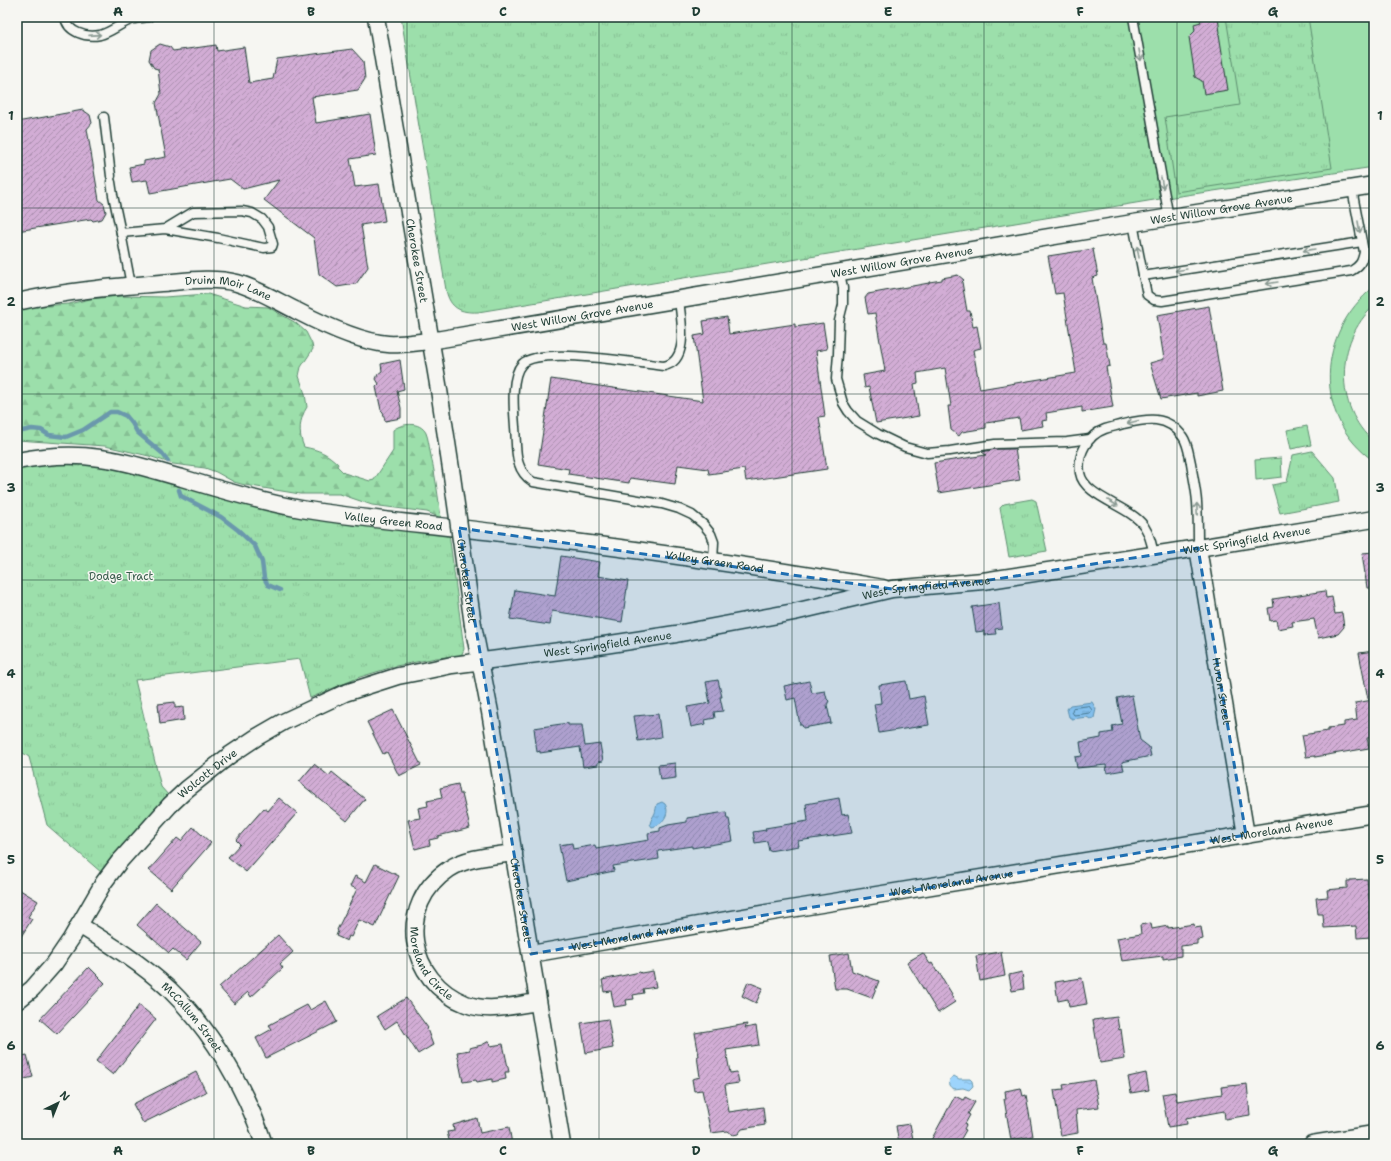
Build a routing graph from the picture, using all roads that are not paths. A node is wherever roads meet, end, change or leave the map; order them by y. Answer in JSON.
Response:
{"nodes":[{"id":1,"x":65,"y":17,"type":"edge"},
{"id":2,"x":149,"y":17,"type":"edge"},
{"id":3,"x":376,"y":17,"type":"edge"},
{"id":4,"x":1133,"y":17,"type":"edge"},
{"id":5,"x":104,"y":116,"type":"dead end"},
{"id":6,"x":1374,"y":185,"type":"edge"},
{"id":7,"x":1352,"y":189,"type":"junction"},
{"id":8,"x":1169,"y":218,"type":"junction"},
{"id":9,"x":1133,"y":223,"type":"junction"},
{"id":10,"x":165,"y":229,"type":"junction"},
{"id":11,"x":121,"y":233,"type":"junction"},
{"id":12,"x":1362,"y":242,"type":"junction"},
{"id":13,"x":840,"y":272,"type":"junction"},
{"id":14,"x":1143,"y":276,"type":"junction"},
{"id":15,"x":131,"y":285,"type":"junction"},
{"id":16,"x":678,"y":300,"type":"junction"},
{"id":17,"x":17,"y":302,"type":"edge"},
{"id":18,"x":430,"y":341,"type":"junction"},
{"id":19,"x":1090,"y":439,"type":"junction"},
{"id":20,"x":17,"y":461,"type":"edge"},
{"id":21,"x":1374,"y":519,"type":"edge"},
{"id":22,"x":1198,"y":548,"type":"junction"},
{"id":23,"x":1154,"y":555,"type":"junction"},
{"id":24,"x":713,"y":562,"type":"junction"},
{"id":25,"x":892,"y":589,"type":"junction"},
{"id":26,"x":480,"y":662,"type":"junction"},
{"id":27,"x":1374,"y":814,"type":"edge"},
{"id":28,"x":1246,"y":835,"type":"junction"},
{"id":29,"x":514,"y":853,"type":"junction"},
{"id":30,"x":80,"y":925,"type":"junction"},
{"id":31,"x":531,"y":954,"type":"junction"},
{"id":32,"x":17,"y":1001,"type":"edge"},
{"id":33,"x":538,"y":1002,"type":"junction"},
{"id":34,"x":1374,"y":1134,"type":"edge"},
{"id":35,"x":264,"y":1144,"type":"edge"},
{"id":36,"x":562,"y":1144,"type":"edge"},
{"id":37,"x":1312,"y":1144,"type":"edge"}],
"edges":[{"from":1,"to":2,"type":"lane","one_way":true},
{"from":3,"to":18,"type":"street","name":"Cherokee Street"},
{"from":4,"to":8,"type":"lane","one_way":true},
{"from":5,"to":11,"type":"lane"},
{"from":6,"to":7,"type":"street","name":"West Willow Grove Avenue"},
{"from":7,"to":8,"type":"street","name":"West Willow Grove Avenue"},
{"from":7,"to":12,"type":"lane","one_way":true},
{"from":8,"to":9,"type":"street","name":"West Willow Grove Avenue"},
{"from":9,"to":13,"type":"street","name":"West Willow Grove Avenue"},
{"from":14,"to":9,"type":"lane","one_way":true},
{"from":10,"to":10,"type":"lane"},
{"from":10,"to":11,"type":"lane"},
{"from":11,"to":15,"type":"lane"},
{"from":12,"to":14,"type":"lane","one_way":true},
{"from":12,"to":14,"type":"lane","one_way":true},
{"from":13,"to":16,"type":"street","name":"West Willow Grove Avenue"},
{"from":13,"to":19,"type":"lane"},
{"from":15,"to":17,"type":"street","name":"Druim Moir Lane"},
{"from":15,"to":18,"type":"street","name":"Druim Moir Lane"},
{"from":16,"to":18,"type":"street","name":"West Willow Grove Avenue"},
{"from":16,"to":24,"type":"lane"},
{"from":18,"to":26,"type":"street","name":"Cherokee Street","bridge":true},
{"from":22,"to":19,"type":"lane","one_way":true},
{"from":19,"to":23,"type":"lane","one_way":true},
{"from":20,"to":24,"type":"street","name":"Valley Green Road"},
{"from":21,"to":22,"type":"street","name":"West Springfield Avenue"},
{"from":22,"to":23,"type":"street","name":"West Springfield Avenue"},
{"from":22,"to":28,"type":"street","name":"Huron Street"},
{"from":23,"to":25,"type":"street","name":"West Springfield Avenue"},
{"from":24,"to":25,"type":"street","name":"Valley Green Road"},
{"from":25,"to":26,"type":"street","name":"West Springfield Avenue"},
{"from":26,"to":29,"type":"street","name":"Cherokee Street"},
{"from":26,"to":30,"type":"street","name":"Wolcott Drive"},
{"from":27,"to":28,"type":"street","name":"West Moreland Avenue"},
{"from":28,"to":31,"type":"street","name":"West Moreland Avenue"},
{"from":29,"to":31,"type":"street","name":"Cherokee Street"},
{"from":29,"to":33,"type":"street","name":"Moreland Circle"},
{"from":30,"to":32,"type":"street","name":"Wolcott Drive"},
{"from":30,"to":35,"type":"street","name":"McCallum Street"},
{"from":31,"to":33,"type":"street","name":"Cherokee Street"},
{"from":33,"to":36,"type":"street","name":"Cherokee Street"},
{"from":34,"to":37,"type":"street"}]}
